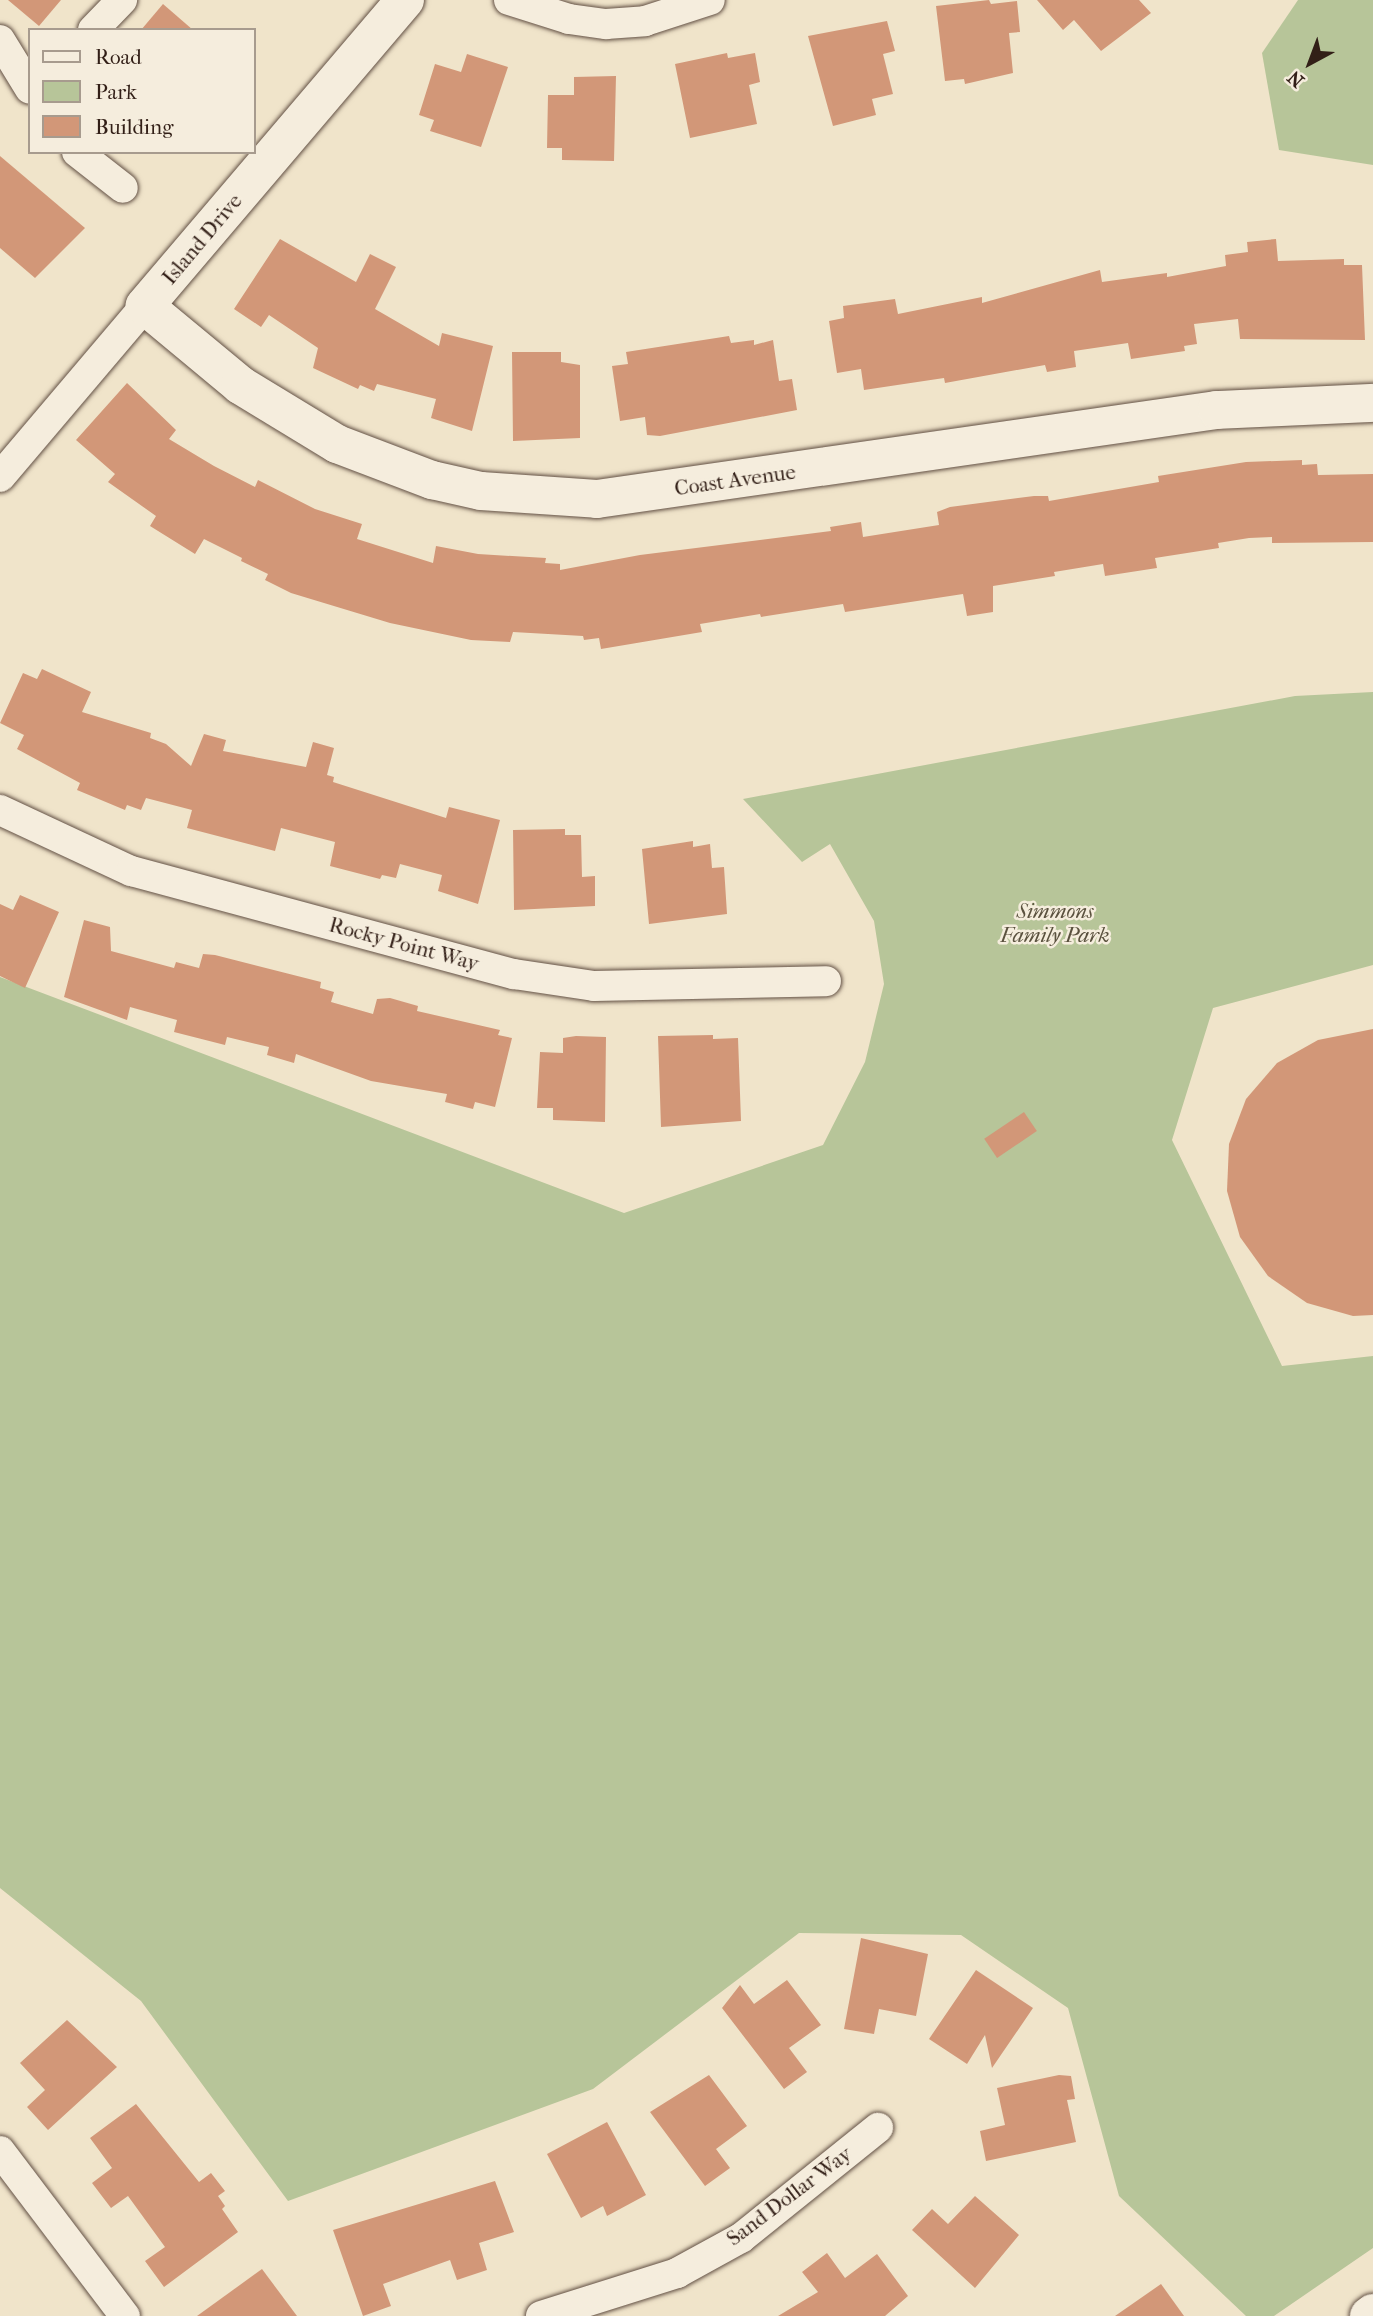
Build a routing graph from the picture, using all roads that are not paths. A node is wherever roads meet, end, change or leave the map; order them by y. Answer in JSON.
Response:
{"nodes":[{"id":1,"x":122,"y":0,"type":"edge"},
{"id":2,"x":405,"y":0,"type":"edge"},
{"id":3,"x":509,"y":0,"type":"edge"},
{"id":4,"x":710,"y":0,"type":"edge"},
{"id":5,"x":95,"y":28,"type":"edge"},
{"id":6,"x":0,"y":40,"type":"edge"},
{"id":7,"x":27,"y":79,"type":"edge"},
{"id":8,"x":80,"y":154,"type":"edge"},
{"id":9,"x":123,"y":188,"type":"dead end"},
{"id":10,"x":145,"y":306,"type":"junction"},
{"id":11,"x":1373,"y":403,"type":"edge"},
{"id":12,"x":0,"y":477,"type":"edge"},
{"id":13,"x":0,"y":810,"type":"edge"},
{"id":14,"x":826,"y":981,"type":"dead end"},
{"id":15,"x":878,"y":2128,"type":"dead end"},
{"id":16,"x":0,"y":2151,"type":"edge"},
{"id":17,"x":1373,"y":2313,"type":"edge"},
{"id":18,"x":125,"y":2316,"type":"edge"},
{"id":19,"x":541,"y":2316,"type":"edge"},
{"id":20,"x":1369,"y":2316,"type":"edge"}],
"edges":[{"from":1,"to":5,"type":"street"},
{"from":2,"to":10,"type":"street","name":"Island Drive"},
{"from":3,"to":4,"type":"street"},
{"from":6,"to":7,"type":"street"},
{"from":8,"to":9,"type":"street"},
{"from":10,"to":11,"type":"street","name":"Coast Avenue"},
{"from":10,"to":12,"type":"street","name":"Island Drive"},
{"from":13,"to":14,"type":"street","name":"Rocky Point Way"},
{"from":15,"to":19,"type":"street","name":"Sand Dollar Way"},
{"from":16,"to":18,"type":"street"},
{"from":17,"to":20,"type":"street"}]}
